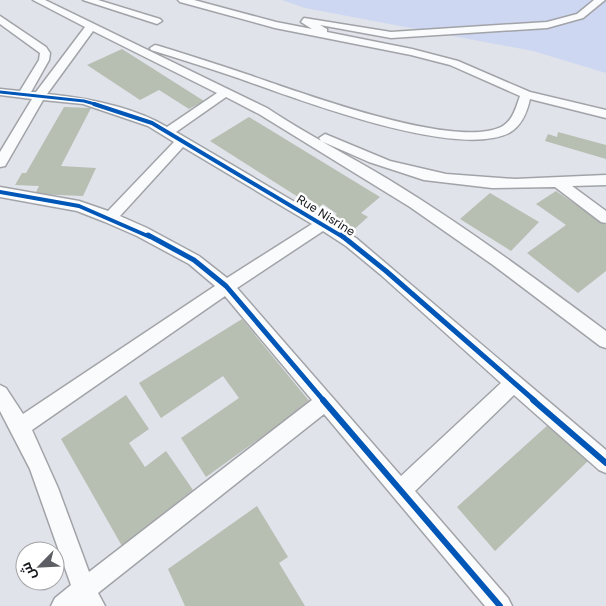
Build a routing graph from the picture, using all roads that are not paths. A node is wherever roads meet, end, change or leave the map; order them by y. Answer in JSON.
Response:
{"nodes":[{"id":1,"x":38,"y":0,"type":"edge"},
{"id":2,"x":88,"y":0,"type":"edge"},
{"id":3,"x":183,"y":0,"type":"edge"},
{"id":4,"x":600,"y":0,"type":"edge"},
{"id":5,"x":0,"y":19,"type":"edge"},
{"id":6,"x":157,"y":21,"type":"dead end"},
{"id":7,"x":91,"y":26,"type":"junction"},
{"id":8,"x":105,"y":32,"type":"junction"},
{"id":9,"x":334,"y":37,"type":"junction"},
{"id":10,"x":412,"y":52,"type":"junction"},
{"id":11,"x":0,"y":92,"type":"edge"},
{"id":12,"x":225,"y":93,"type":"junction"},
{"id":13,"x":526,"y":94,"type":"junction"},
{"id":14,"x":24,"y":95,"type":"junction"},
{"id":15,"x":39,"y":97,"type":"junction"},
{"id":16,"x":606,"y":107,"type":"edge"},
{"id":17,"x":263,"y":111,"type":"junction"},
{"id":18,"x":606,"y":114,"type":"edge"},
{"id":19,"x":168,"y":132,"type":"junction"},
{"id":20,"x":183,"y":140,"type":"junction"},
{"id":21,"x":0,"y":163,"type":"edge"},
{"id":22,"x":606,"y":180,"type":"edge"},
{"id":23,"x":557,"y":182,"type":"junction"},
{"id":24,"x":0,"y":192,"type":"edge"},
{"id":25,"x":110,"y":218,"type":"junction"},
{"id":26,"x":606,"y":218,"type":"edge"},
{"id":27,"x":324,"y":224,"type":"junction"},
{"id":28,"x":226,"y":286,"type":"junction"},
{"id":29,"x":606,"y":341,"type":"edge"},
{"id":30,"x":513,"y":384,"type":"junction"},
{"id":31,"x":0,"y":394,"type":"edge"},
{"id":32,"x":324,"y":402,"type":"junction"},
{"id":33,"x":21,"y":426,"type":"junction"},
{"id":34,"x":606,"y":463,"type":"edge"},
{"id":35,"x":402,"y":490,"type":"junction"},
{"id":36,"x":89,"y":598,"type":"edge"},
{"id":37,"x":63,"y":606,"type":"edge"},
{"id":38,"x":500,"y":606,"type":"edge"}],
"edges":[{"from":1,"to":7,"type":"street"},
{"from":2,"to":6,"type":"street"},
{"from":3,"to":9,"type":"street"},
{"from":4,"to":9,"type":"street"},
{"from":5,"to":14,"type":"street"},
{"from":7,"to":8,"type":"street"},
{"from":7,"to":15,"type":"street"},
{"from":8,"to":12,"type":"street"},
{"from":8,"to":13,"type":"street"},
{"from":9,"to":10,"type":"street"},
{"from":10,"to":13,"type":"street"},
{"from":10,"to":16,"type":"street"},
{"from":11,"to":14,"type":"street","name":"Rue Nisrine"},
{"from":12,"to":17,"type":"street"},
{"from":12,"to":19,"type":"street"},
{"from":13,"to":18,"type":"street"},
{"from":14,"to":15,"type":"street","name":"Rue Nisrine"},
{"from":15,"to":19,"type":"street","name":"Rue Nisrine"},
{"from":15,"to":21,"type":"street"},
{"from":17,"to":23,"type":"street"},
{"from":17,"to":29,"type":"street"},
{"from":19,"to":20,"type":"street","name":"Rue Nisrine"},
{"from":20,"to":25,"type":"street"},
{"from":20,"to":27,"type":"street","name":"Rue Nisrine"},
{"from":22,"to":23,"type":"street"},
{"from":23,"to":26,"type":"street"},
{"from":24,"to":25,"type":"street"},
{"from":25,"to":28,"type":"street"},
{"from":27,"to":28,"type":"street"},
{"from":27,"to":30,"type":"street","name":"Rue Nisrine"},
{"from":28,"to":32,"type":"street"},
{"from":28,"to":33,"type":"street"},
{"from":30,"to":34,"type":"street","name":"Rue Nisrine"},
{"from":30,"to":35,"type":"street"},
{"from":31,"to":33,"type":"street"},
{"from":32,"to":35,"type":"street"},
{"from":32,"to":36,"type":"street"},
{"from":33,"to":36,"type":"street"},
{"from":35,"to":38,"type":"street"},
{"from":36,"to":37,"type":"street"}]}
